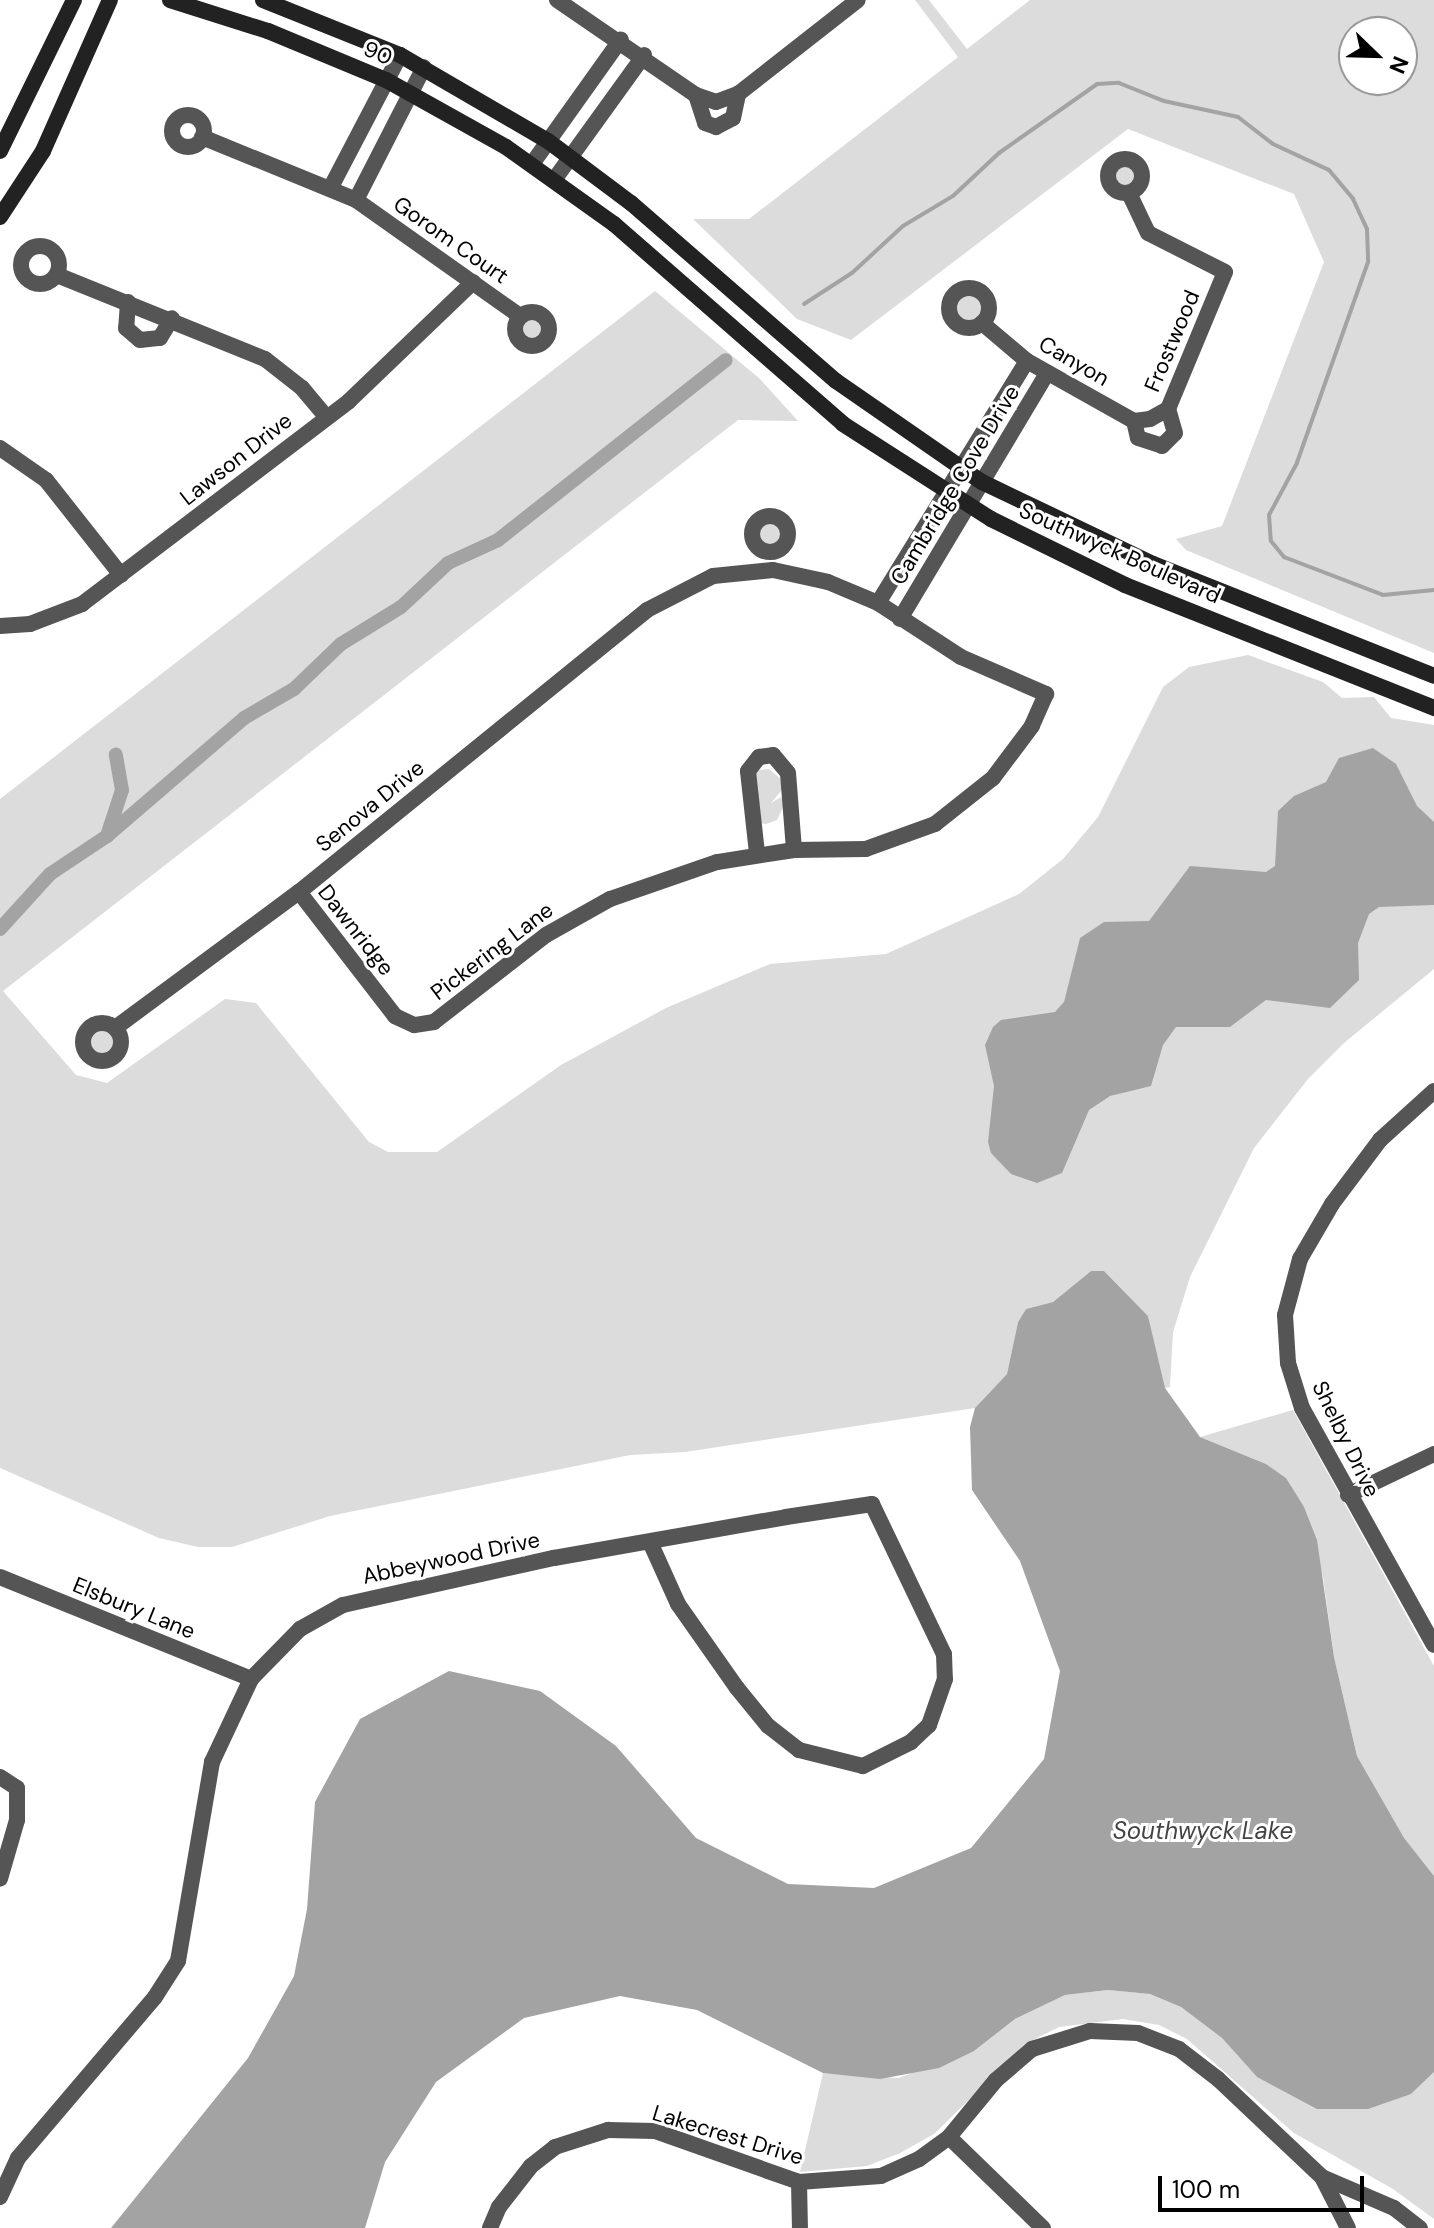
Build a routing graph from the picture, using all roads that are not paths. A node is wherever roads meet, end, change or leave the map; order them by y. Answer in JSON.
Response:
{"nodes":[{"id":1,"x":74,"y":0,"type":"edge"},
{"id":2,"x":110,"y":0,"type":"edge"},
{"id":3,"x":170,"y":0,"type":"edge"},
{"id":4,"x":263,"y":0,"type":"edge"},
{"id":5,"x":557,"y":0,"type":"edge"},
{"id":6,"x":858,"y":0,"type":"edge"},
{"id":7,"x":621,"y":39,"type":"junction"},
{"id":8,"x":400,"y":55,"type":"junction"},
{"id":9,"x":644,"y":55,"type":"junction"},
{"id":10,"x":424,"y":67,"type":"junction"},
{"id":11,"x":386,"y":80,"type":"junction"},
{"id":12,"x":411,"y":92,"type":"junction"},
{"id":13,"x":738,"y":94,"type":"junction"},
{"id":14,"x":696,"y":95,"type":"junction"},
{"id":15,"x":202,"y":137,"type":"dead end"},
{"id":16,"x":548,"y":141,"type":"junction"},
{"id":17,"x":0,"y":151,"type":"edge"},
{"id":18,"x":570,"y":157,"type":"junction"},
{"id":19,"x":532,"y":164,"type":"junction"},
{"id":20,"x":554,"y":180,"type":"junction"},
{"id":21,"x":331,"y":187,"type":"junction"},
{"id":22,"x":1129,"y":193,"type":"dead end"},
{"id":23,"x":356,"y":200,"type":"junction"},
{"id":24,"x":631,"y":203,"type":"junction"},
{"id":25,"x":0,"y":217,"type":"edge"},
{"id":26,"x":614,"y":224,"type":"junction"},
{"id":27,"x":57,"y":275,"type":"dead end"},
{"id":28,"x":473,"y":282,"type":"junction"},
{"id":29,"x":128,"y":302,"type":"junction"},
{"id":30,"x":520,"y":316,"type":"dead end"},
{"id":31,"x":172,"y":318,"type":"junction"},
{"id":32,"x":982,"y":323,"type":"dead end"},
{"id":33,"x":1027,"y":361,"type":"junction"},
{"id":34,"x":1047,"y":373,"type":"junction"},
{"id":35,"x":1168,"y":409,"type":"junction"},
{"id":36,"x":326,"y":417,"type":"junction"},
{"id":37,"x":1142,"y":420,"type":"junction"},
{"id":38,"x":0,"y":448,"type":"edge"},
{"id":39,"x":961,"y":468,"type":"junction"},
{"id":40,"x":982,"y":482,"type":"junction"},
{"id":41,"x":947,"y":492,"type":"junction"},
{"id":42,"x":968,"y":506,"type":"junction"},
{"id":43,"x":771,"y":552,"type":"dead end"},
{"id":44,"x":773,"y":570,"type":"junction"},
{"id":45,"x":121,"y":575,"type":"junction"},
{"id":46,"x":878,"y":603,"type":"junction"},
{"id":47,"x":900,"y":619,"type":"junction"},
{"id":48,"x":0,"y":626,"type":"edge"},
{"id":49,"x":1434,"y":676,"type":"edge"},
{"id":50,"x":1434,"y":708,"type":"edge"},
{"id":51,"x":794,"y":850,"type":"junction"},
{"id":52,"x":757,"y":853,"type":"junction"},
{"id":53,"x":299,"y":892,"type":"junction"},
{"id":54,"x":414,"y":1025,"type":"joint"},
{"id":55,"x":115,"y":1028,"type":"dead end"},
{"id":56,"x":1434,"y":1091,"type":"edge"},
{"id":57,"x":1434,"y":1454,"type":"edge"},
{"id":58,"x":1348,"y":1495,"type":"junction"},
{"id":59,"x":650,"y":1542,"type":"junction"},
{"id":60,"x":0,"y":1577,"type":"edge"},
{"id":61,"x":1434,"y":1645,"type":"edge"},
{"id":62,"x":251,"y":1679,"type":"junction"},
{"id":63,"x":0,"y":1777,"type":"edge"},
{"id":64,"x":0,"y":1879,"type":"edge"},
{"id":65,"x":949,"y":2137,"type":"junction"},
{"id":66,"x":1322,"y":2177,"type":"junction"},
{"id":67,"x":799,"y":2182,"type":"junction"},
{"id":68,"x":0,"y":2197,"type":"edge"},
{"id":69,"x":490,"y":2228,"type":"edge"},
{"id":70,"x":800,"y":2228,"type":"edge"},
{"id":71,"x":1043,"y":2228,"type":"edge"},
{"id":72,"x":1348,"y":2228,"type":"edge"},
{"id":73,"x":1420,"y":2228,"type":"edge"}],
"edges":[{"from":1,"to":17,"type":"street"},
{"from":2,"to":25,"type":"street"},
{"from":3,"to":11,"type":"street","name":"90"},
{"from":4,"to":8,"type":"street","name":"90"},
{"from":5,"to":7,"type":"street"},
{"from":6,"to":13,"type":"street"},
{"from":7,"to":9,"type":"street"},
{"from":7,"to":16,"type":"street"},
{"from":8,"to":10,"type":"street","name":"90"},
{"from":8,"to":11,"type":"street"},
{"from":9,"to":14,"type":"street"},
{"from":9,"to":18,"type":"street"},
{"from":10,"to":12,"type":"street"},
{"from":10,"to":16,"type":"street","name":"90"},
{"from":11,"to":12,"type":"street","name":"90"},
{"from":11,"to":21,"type":"street"},
{"from":12,"to":19,"type":"street","name":"90"},
{"from":12,"to":23,"type":"street"},
{"from":13,"to":14,"type":"street"},
{"from":13,"to":14,"type":"street"},
{"from":15,"to":21,"type":"street","name":"Gorom Court"},
{"from":16,"to":18,"type":"street","name":"90"},
{"from":16,"to":19,"type":"street"},
{"from":18,"to":20,"type":"street"},
{"from":18,"to":24,"type":"street","name":"Southwyck Boulevard"},
{"from":19,"to":20,"type":"street","name":"90"},
{"from":20,"to":26,"type":"street","name":"Southwyck Boulevard"},
{"from":21,"to":23,"type":"street","name":"Gorom Court"},
{"from":22,"to":35,"type":"street","name":"Frostwood"},
{"from":23,"to":28,"type":"street","name":"Gorom Court"},
{"from":24,"to":26,"type":"street"},
{"from":24,"to":39,"type":"street","name":"Southwyck Boulevard"},
{"from":26,"to":41,"type":"street","name":"Southwyck Boulevard"},
{"from":27,"to":29,"type":"street"},
{"from":28,"to":30,"type":"street","name":"Gorom Court"},
{"from":28,"to":36,"type":"street","name":"Lawson Drive"},
{"from":29,"to":31,"type":"street"},
{"from":29,"to":31,"type":"street"},
{"from":31,"to":36,"type":"street"},
{"from":32,"to":33,"type":"street","name":"Canyon"},
{"from":33,"to":34,"type":"street","name":"Canyon"},
{"from":33,"to":39,"type":"street","name":"Cambridge Cove Drive"},
{"from":34,"to":37,"type":"street","name":"Canyon"},
{"from":34,"to":40,"type":"street","name":"Cambridge Cove Drive"},
{"from":35,"to":37,"type":"street","name":"Frostwood"},
{"from":35,"to":37,"type":"street","name":"Canyon"},
{"from":36,"to":45,"type":"street","name":"Lawson Drive"},
{"from":38,"to":45,"type":"street"},
{"from":39,"to":40,"type":"street","name":"Southwyck Boulevard"},
{"from":39,"to":41,"type":"street","name":"Cambridge Cove Drive"},
{"from":40,"to":42,"type":"street","name":"Cambridge Cove Drive"},
{"from":40,"to":49,"type":"street","name":"Southwyck Boulevard"},
{"from":41,"to":42,"type":"street","name":"Southwyck Boulevard"},
{"from":41,"to":46,"type":"street","name":"Cambridge Cove Drive"},
{"from":42,"to":47,"type":"street","name":"Cambridge Cove Drive"},
{"from":42,"to":50,"type":"street","name":"Southwyck Boulevard"},
{"from":43,"to":44,"type":"street"},
{"from":44,"to":46,"type":"street"},
{"from":44,"to":53,"type":"street","name":"Senova Drive"},
{"from":45,"to":48,"type":"street","name":"Lawson Drive"},
{"from":46,"to":47,"type":"street"},
{"from":47,"to":51,"type":"street","name":"Pickering Lane"},
{"from":51,"to":52,"type":"street","name":"Pickering Lane"},
{"from":51,"to":52,"type":"street"},
{"from":52,"to":54,"type":"street","name":"Pickering Lane"},
{"from":53,"to":54,"type":"street","name":"Dawnridge"},
{"from":53,"to":55,"type":"street","name":"Senova Drive"},
{"from":56,"to":58,"type":"street","name":"Shelby Drive"},
{"from":57,"to":58,"type":"street"},
{"from":58,"to":61,"type":"street","name":"Shelby Drive"},
{"from":59,"to":59,"type":"street","name":"Abbeywood Drive"},
{"from":59,"to":62,"type":"street","name":"Abbeywood Drive"},
{"from":60,"to":62,"type":"street","name":"Elsbury Lane"},
{"from":62,"to":68,"type":"street","name":"Abbeywood Drive"},
{"from":63,"to":64,"type":"street"},
{"from":65,"to":66,"type":"street","name":"Lakecrest Drive"},
{"from":65,"to":67,"type":"street","name":"Lakecrest Drive"},
{"from":65,"to":71,"type":"street"},
{"from":66,"to":72,"type":"street","name":"Lakecrest Drive"},
{"from":66,"to":73,"type":"street","name":"Lakecrest Drive"},
{"from":67,"to":69,"type":"street","name":"Lakecrest Drive"},
{"from":67,"to":70,"type":"street"}]}
